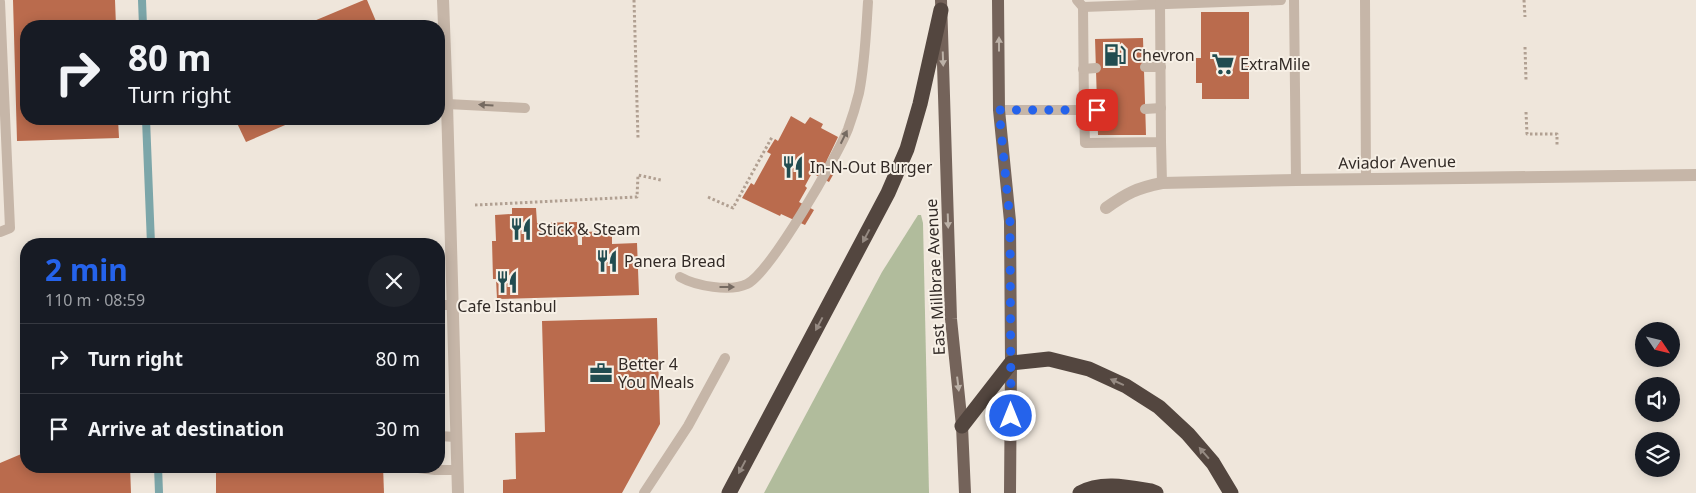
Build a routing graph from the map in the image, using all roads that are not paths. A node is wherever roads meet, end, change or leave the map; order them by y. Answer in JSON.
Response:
{"nodes":[{"id":1,"x":443,"y":0,"type":"edge"},
{"id":2,"x":998,"y":0,"type":"edge"},
{"id":3,"x":1281,"y":0,"type":"edge"},
{"id":4,"x":1294,"y":0,"type":"edge"},
{"id":5,"x":1365,"y":0,"type":"edge"},
{"id":6,"x":0,"y":2,"type":"edge"},
{"id":7,"x":868,"y":2,"type":"dead end"},
{"id":8,"x":1080,"y":3,"type":"edge"},
{"id":9,"x":1160,"y":4,"type":"junction"},
{"id":10,"x":941,"y":5,"type":"edge"},
{"id":11,"x":444,"y":20,"type":"edge"},
{"id":12,"x":445,"y":52,"type":"edge"},
{"id":13,"x":1161,"y":66,"type":"junction"},
{"id":14,"x":1145,"y":67,"type":"dead end"},
{"id":15,"x":1096,"y":68,"type":"dead end"},
{"id":16,"x":1083,"y":69,"type":"junction"},
{"id":17,"x":447,"y":104,"type":"junction"},
{"id":18,"x":525,"y":108,"type":"dead end"},
{"id":19,"x":1161,"y":108,"type":"junction"},
{"id":20,"x":1145,"y":109,"type":"dead end"},
{"id":21,"x":999,"y":110,"type":"junction"},
{"id":22,"x":1084,"y":110,"type":"junction"},
{"id":23,"x":1097,"y":110,"type":"dead end"},
{"id":24,"x":1161,"y":142,"type":"junction"},
{"id":25,"x":1696,"y":175,"type":"edge"},
{"id":26,"x":1366,"y":179,"type":"junction"},
{"id":27,"x":1296,"y":180,"type":"junction"},
{"id":28,"x":1162,"y":183,"type":"junction"},
{"id":29,"x":1106,"y":208,"type":"dead end"},
{"id":30,"x":0,"y":232,"type":"edge"},
{"id":31,"x":680,"y":277,"type":"dead end"},
{"id":32,"x":445,"y":305,"type":"edge"},
{"id":33,"x":453,"y":305,"type":"junction"},
{"id":34,"x":725,"y":358,"type":"dead end"},
{"id":35,"x":1011,"y":363,"type":"junction"},
{"id":36,"x":962,"y":426,"type":"junction"},
{"id":37,"x":445,"y":436,"type":"edge"},
{"id":38,"x":456,"y":437,"type":"junction"},
{"id":39,"x":445,"y":470,"type":"edge"},
{"id":40,"x":457,"y":470,"type":"junction"},
{"id":41,"x":458,"y":493,"type":"edge"},
{"id":42,"x":644,"y":493,"type":"edge"},
{"id":43,"x":729,"y":493,"type":"edge"},
{"id":44,"x":965,"y":493,"type":"edge"},
{"id":45,"x":1010,"y":493,"type":"edge"},
{"id":46,"x":1080,"y":493,"type":"edge"},
{"id":47,"x":1156,"y":493,"type":"edge"},
{"id":48,"x":1231,"y":493,"type":"edge"}],
"edges":[{"from":1,"to":11,"type":"street"},
{"from":21,"to":2,"type":"main road","one_way":true},
{"from":3,"to":9,"type":"lane"},
{"from":4,"to":27,"type":"lane"},
{"from":5,"to":26,"type":"lane"},
{"from":6,"to":30,"type":"lane"},
{"from":31,"to":7,"type":"lane","one_way":true},
{"from":8,"to":9,"type":"lane"},
{"from":8,"to":16,"type":"lane"},
{"from":9,"to":13,"type":"lane"},
{"from":10,"to":36,"type":"main road","name":"East Millbrae Avenue","one_way":true},
{"from":10,"to":43,"type":"highway","one_way":true},
{"from":12,"to":17,"type":"street"},
{"from":13,"to":14,"type":"lane"},
{"from":13,"to":19,"type":"lane"},
{"from":15,"to":16,"type":"lane"},
{"from":16,"to":22,"type":"lane"},
{"from":18,"to":17,"type":"lane","one_way":true},
{"from":17,"to":33,"type":"street"},
{"from":19,"to":20,"type":"lane"},
{"from":19,"to":24,"type":"lane"},
{"from":21,"to":22,"type":"lane"},
{"from":21,"to":35,"type":"main road"},
{"from":22,"to":23,"type":"lane"},
{"from":22,"to":24,"type":"lane"},
{"from":24,"to":28,"type":"lane"},
{"from":25,"to":26,"type":"street","name":"Aviador Avenue"},
{"from":26,"to":27,"type":"street","name":"Aviador Avenue"},
{"from":27,"to":28,"type":"street","name":"Aviador Avenue"},
{"from":28,"to":29,"type":"street","name":"Aviador Avenue"},
{"from":32,"to":33,"type":"lane"},
{"from":33,"to":38,"type":"street"},
{"from":34,"to":42,"type":"lane"},
{"from":35,"to":36,"type":"highway"},
{"from":35,"to":45,"type":"main road"},
{"from":48,"to":35,"type":"highway","one_way":true},
{"from":36,"to":44,"type":"main road","name":"East Millbrae Avenue"},
{"from":37,"to":38,"type":"lane"},
{"from":38,"to":40,"type":"street"},
{"from":39,"to":40,"type":"lane"},
{"from":40,"to":41,"type":"street"},
{"from":46,"to":47,"type":"highway"}]}
